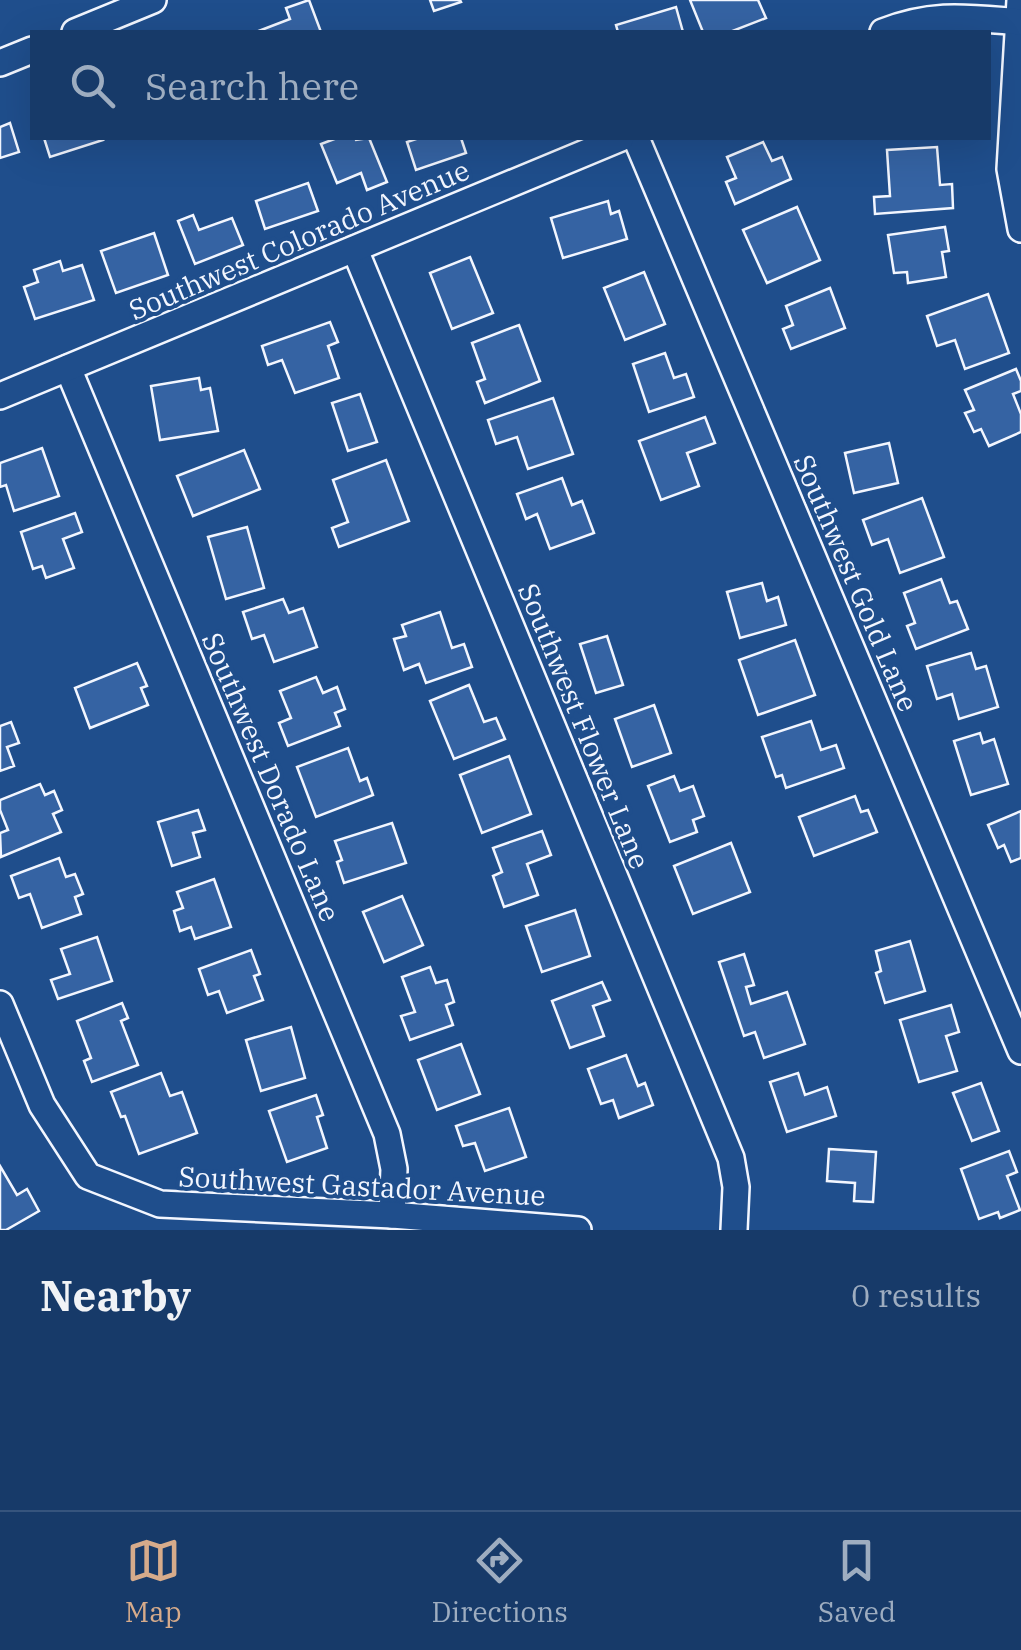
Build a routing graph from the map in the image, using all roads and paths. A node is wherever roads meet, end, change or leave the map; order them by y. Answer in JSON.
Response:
{"nodes":[{"id":1,"x":154,"y":0,"type":"edge"},
{"id":2,"x":1020,"y":14,"type":"edge"},
{"id":3,"x":80,"y":30,"type":"edge"},
{"id":4,"x":888,"y":30,"type":"edge"},
{"id":5,"x":30,"y":51,"type":"edge"},
{"id":6,"x":0,"y":64,"type":"edge"},
{"id":7,"x":616,"y":140,"type":"edge"},
{"id":8,"x":637,"y":140,"type":"edge"},
{"id":9,"x":1021,"y":228,"type":"edge"},
{"id":10,"x":355,"y":250,"type":"junction"},
{"id":11,"x":68,"y":368,"type":"junction"},
{"id":12,"x":0,"y":396,"type":"edge"},
{"id":13,"x":0,"y":1004,"type":"edge"},
{"id":14,"x":1021,"y":1051,"type":"edge"},
{"id":15,"x":392,"y":1216,"type":"junction"},
{"id":16,"x":578,"y":1230,"type":"edge"},
{"id":17,"x":734,"y":1230,"type":"edge"}],
"edges":[{"from":1,"to":3,"type":"street"},
{"from":2,"to":4,"type":"street"},
{"from":2,"to":9,"type":"street"},
{"from":5,"to":6,"type":"street"},
{"from":7,"to":10,"type":"street","name":"Southwest Colorado Avenue"},
{"from":8,"to":14,"type":"street","name":"Southwest Gold Lane"},
{"from":10,"to":11,"type":"street","name":"Southwest Colorado Avenue"},
{"from":10,"to":17,"type":"street","name":"Southwest Flower Lane"},
{"from":11,"to":12,"type":"street","name":"Southwest Colorado Avenue"},
{"from":11,"to":15,"type":"street","name":"Southwest Dorado Lane"},
{"from":13,"to":15,"type":"street","name":"Southwest Gastador Avenue"},
{"from":15,"to":16,"type":"street","name":"Southwest Gastador Avenue"}]}
